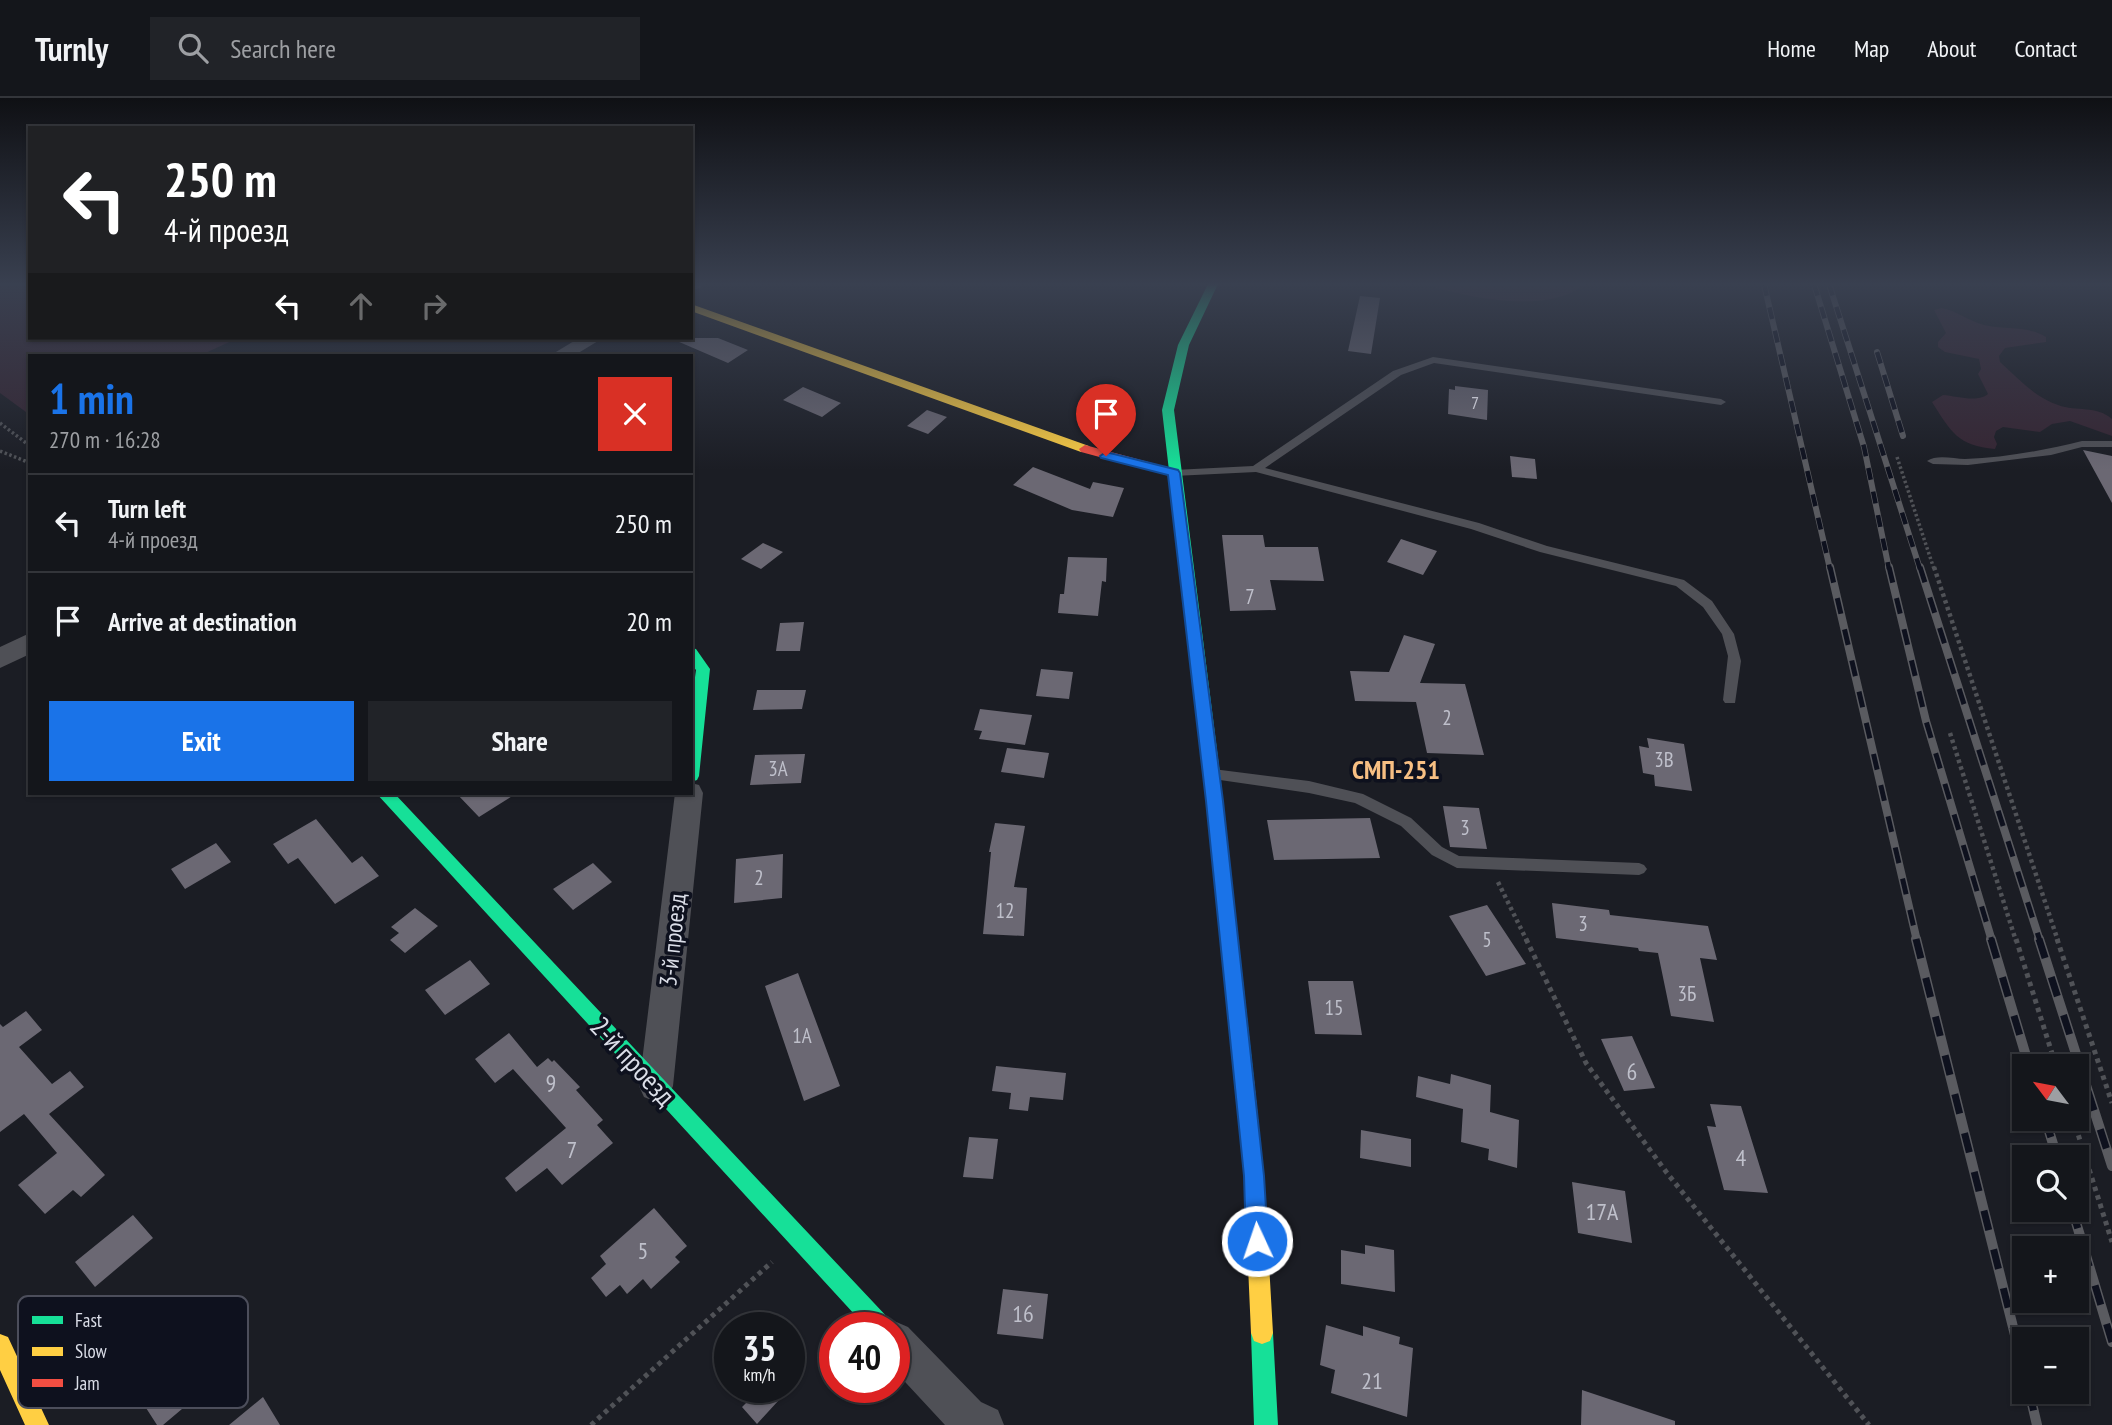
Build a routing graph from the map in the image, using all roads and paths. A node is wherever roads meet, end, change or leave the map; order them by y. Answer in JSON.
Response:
{"nodes":[{"id":1,"x":799,"y":346,"type":"edge"},
{"id":2,"x":1183,"y":346,"type":"edge"},
{"id":3,"x":1721,"y":402,"type":"dead end"},
{"id":4,"x":0,"y":423,"type":"edge"},
{"id":5,"x":28,"y":444,"type":"edge"},
{"id":6,"x":2112,"y":444,"type":"edge"},
{"id":7,"x":0,"y":451,"type":"edge"},
{"id":8,"x":1897,"y":457,"type":"dead end"},
{"id":9,"x":1933,"y":461,"type":"dead end"},
{"id":10,"x":28,"y":462,"type":"edge"},
{"id":11,"x":1256,"y":469,"type":"junction"},
{"id":12,"x":1174,"y":473,"type":"junction"},
{"id":13,"x":28,"y":643,"type":"edge"},
{"id":14,"x":693,"y":655,"type":"edge"},
{"id":15,"x":0,"y":659,"type":"edge"},
{"id":16,"x":1730,"y":700,"type":"dead end"},
{"id":17,"x":1950,"y":733,"type":"dead end"},
{"id":18,"x":693,"y":760,"type":"edge"},
{"id":19,"x":1212,"y":774,"type":"junction"},
{"id":20,"x":386,"y":795,"type":"edge"},
{"id":21,"x":689,"y":795,"type":"edge"},
{"id":22,"x":1490,"y":865,"type":"junction"},
{"id":23,"x":1639,"y":869,"type":"dead end"},
{"id":24,"x":2052,"y":1054,"type":"edge"},
{"id":25,"x":656,"y":1086,"type":"junction"},
{"id":26,"x":2112,"y":1103,"type":"edge"},
{"id":27,"x":2077,"y":1131,"type":"edge"},
{"id":28,"x":798,"y":1239,"type":"junction"},
{"id":29,"x":2112,"y":1242,"type":"edge"},
{"id":30,"x":867,"y":1312,"type":"edge"},
{"id":31,"x":0,"y":1345,"type":"edge"},
{"id":32,"x":910,"y":1358,"type":"edge"},
{"id":33,"x":18,"y":1384,"type":"edge"},
{"id":34,"x":29,"y":1408,"type":"edge"},
{"id":35,"x":37,"y":1425,"type":"edge"},
{"id":36,"x":591,"y":1425,"type":"edge"},
{"id":37,"x":983,"y":1425,"type":"edge"},
{"id":38,"x":1266,"y":1425,"type":"edge"},
{"id":39,"x":1869,"y":1425,"type":"edge"}],
"edges":[{"from":1,"to":12,"type":"street"},
{"from":2,"to":12,"type":"street"},
{"from":3,"to":11,"type":"lane"},
{"from":4,"to":5,"type":"path"},
{"from":6,"to":9,"type":"lane"},
{"from":7,"to":10,"type":"path"},
{"from":8,"to":26,"type":"path"},
{"from":11,"to":12,"type":"lane"},
{"from":11,"to":16,"type":"lane"},
{"from":12,"to":19,"type":"street"},
{"from":13,"to":15,"type":"street"},
{"from":14,"to":18,"type":"street"},
{"from":17,"to":24,"type":"path"},
{"from":19,"to":22,"type":"lane"},
{"from":19,"to":38,"type":"street"},
{"from":20,"to":25,"type":"street","name":"2-й проезд"},
{"from":21,"to":25,"type":"street","name":"3-й проезд"},
{"from":22,"to":23,"type":"lane"},
{"from":22,"to":39,"type":"path"},
{"from":25,"to":28,"type":"street","name":"2-й проезд"},
{"from":27,"to":29,"type":"path"},
{"from":28,"to":30,"type":"street","name":"2-й проезд"},
{"from":28,"to":36,"type":"path"},
{"from":31,"to":33,"type":"street"},
{"from":32,"to":37,"type":"street"},
{"from":34,"to":35,"type":"street"}]}
